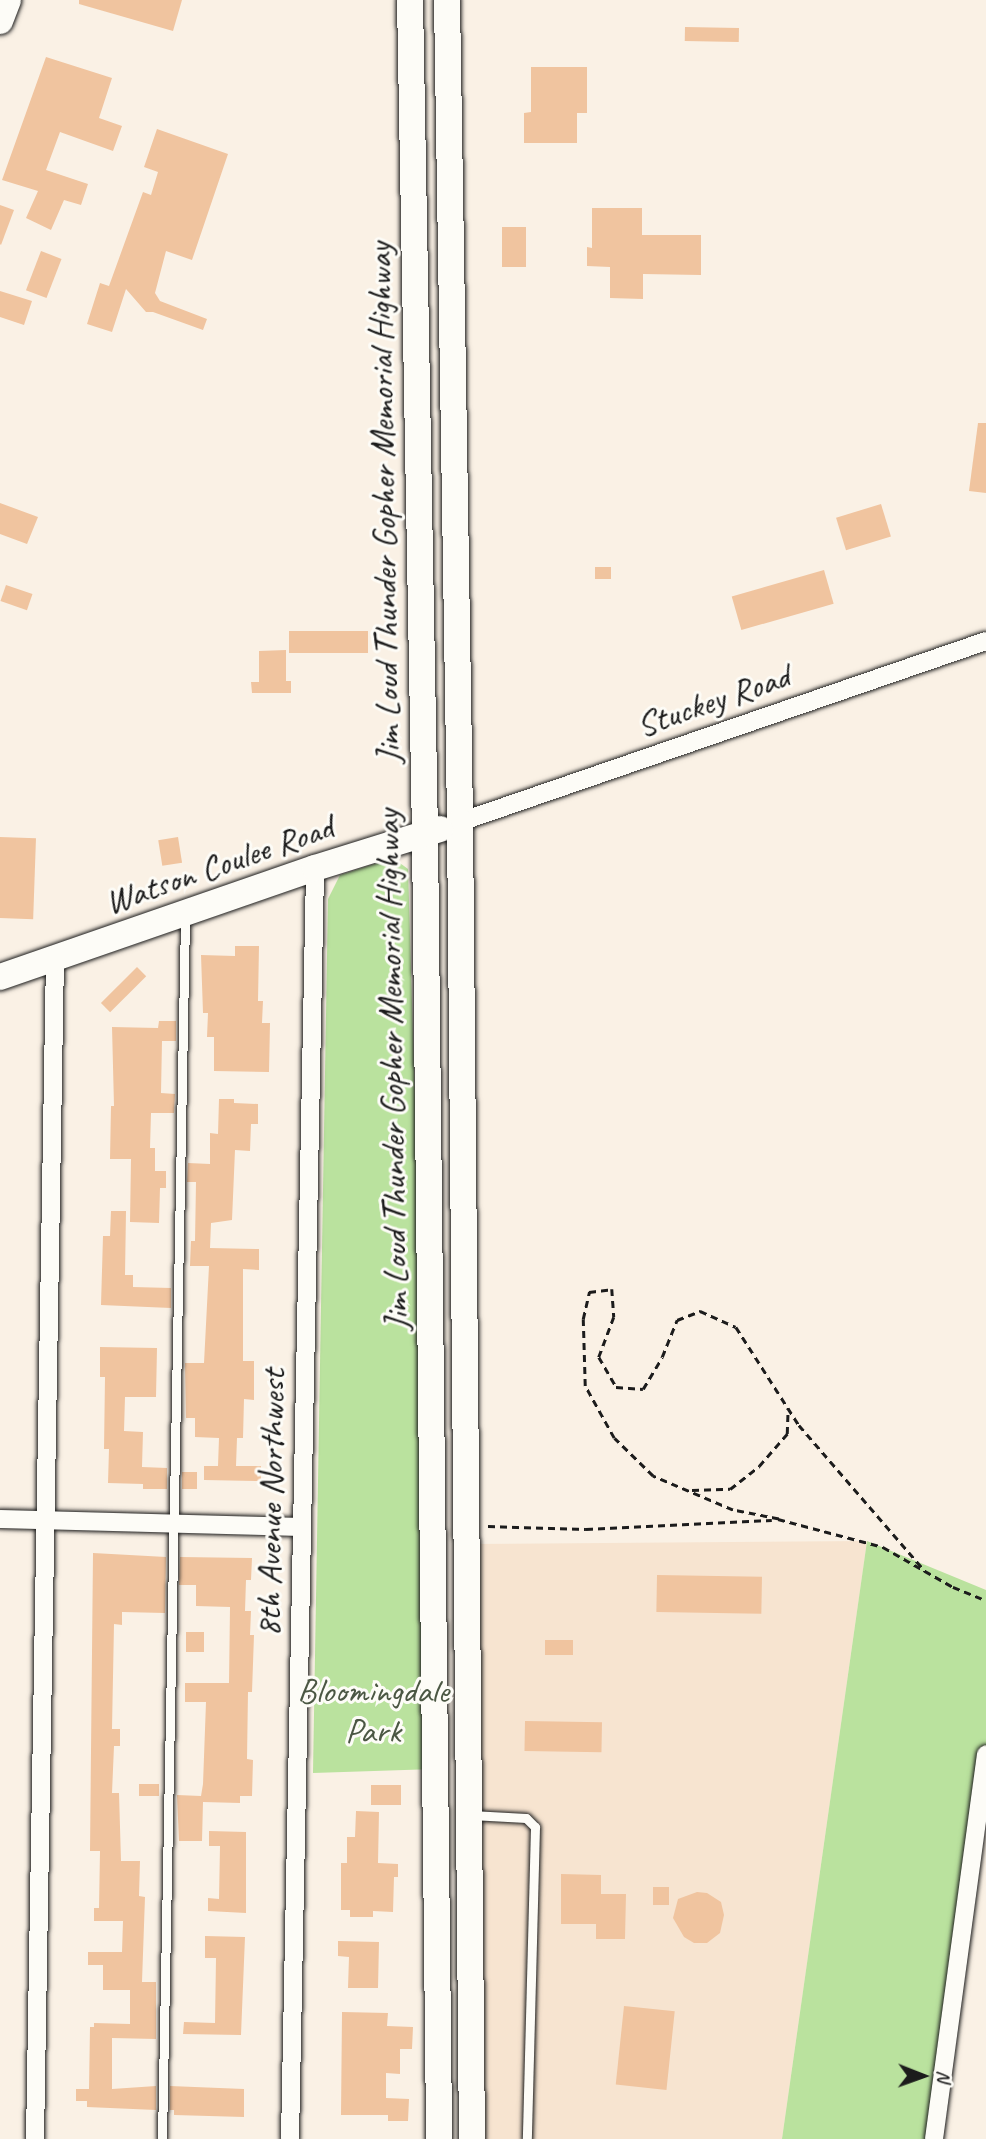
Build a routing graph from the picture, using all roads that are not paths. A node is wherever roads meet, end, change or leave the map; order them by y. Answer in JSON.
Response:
{"nodes":[{"id":1,"x":8,"y":0,"type":"edge"},
{"id":2,"x":410,"y":0,"type":"edge"},
{"id":3,"x":447,"y":0,"type":"edge"},
{"id":4,"x":0,"y":21,"type":"edge"},
{"id":5,"x":986,"y":641,"type":"edge"},
{"id":6,"x":460,"y":822,"type":"junction"},
{"id":7,"x":425,"y":835,"type":"junction"},
{"id":8,"x":315,"y":868,"type":"junction"},
{"id":9,"x":185,"y":913,"type":"junction"},
{"id":10,"x":55,"y":957,"type":"junction"},
{"id":11,"x":0,"y":976,"type":"edge"},
{"id":12,"x":0,"y":1519,"type":"edge"},
{"id":13,"x":45,"y":1521,"type":"junction"},
{"id":14,"x":175,"y":1524,"type":"junction"},
{"id":15,"x":302,"y":1527,"type":"junction"},
{"id":16,"x":986,"y":1755,"type":"edge"},
{"id":17,"x":468,"y":1815,"type":"junction"},
{"id":18,"x":35,"y":2139,"type":"edge"},
{"id":19,"x":162,"y":2139,"type":"edge"},
{"id":20,"x":290,"y":2139,"type":"edge"},
{"id":21,"x":439,"y":2139,"type":"edge"},
{"id":22,"x":472,"y":2139,"type":"edge"},
{"id":23,"x":527,"y":2139,"type":"edge"},
{"id":24,"x":934,"y":2139,"type":"edge"}],
"edges":[{"from":1,"to":4,"type":"main road"},
{"from":2,"to":7,"type":"main road","name":"Jim Loud Thunder Gopher Memorial Highway"},
{"from":3,"to":6,"type":"main road","name":"Jim Loud Thunder Gopher Memorial Highway"},
{"from":5,"to":6,"type":"street","name":"Stuckey Road"},
{"from":6,"to":7,"type":"main road","name":"Watson Coulee Road"},
{"from":6,"to":17,"type":"main road","name":"Jim Loud Thunder Gopher Memorial Highway"},
{"from":7,"to":8,"type":"main road","name":"Watson Coulee Road"},
{"from":7,"to":21,"type":"main road","name":"Jim Loud Thunder Gopher Memorial Highway"},
{"from":8,"to":9,"type":"main road","name":"Watson Coulee Road"},
{"from":8,"to":15,"type":"street","name":"8th Avenue Northwest"},
{"from":9,"to":10,"type":"main road","name":"Watson Coulee Road"},
{"from":9,"to":14,"type":"lane"},
{"from":10,"to":11,"type":"main road","name":"Watson Coulee Road"},
{"from":10,"to":13,"type":"street"},
{"from":12,"to":13,"type":"street"},
{"from":13,"to":14,"type":"street"},
{"from":13,"to":18,"type":"street"},
{"from":14,"to":15,"type":"street"},
{"from":14,"to":19,"type":"lane"},
{"from":15,"to":20,"type":"street","name":"8th Avenue Northwest"},
{"from":16,"to":24,"type":"street"},
{"from":17,"to":22,"type":"main road","name":"Jim Loud Thunder Gopher Memorial Highway"},
{"from":17,"to":23,"type":"lane"}]}
